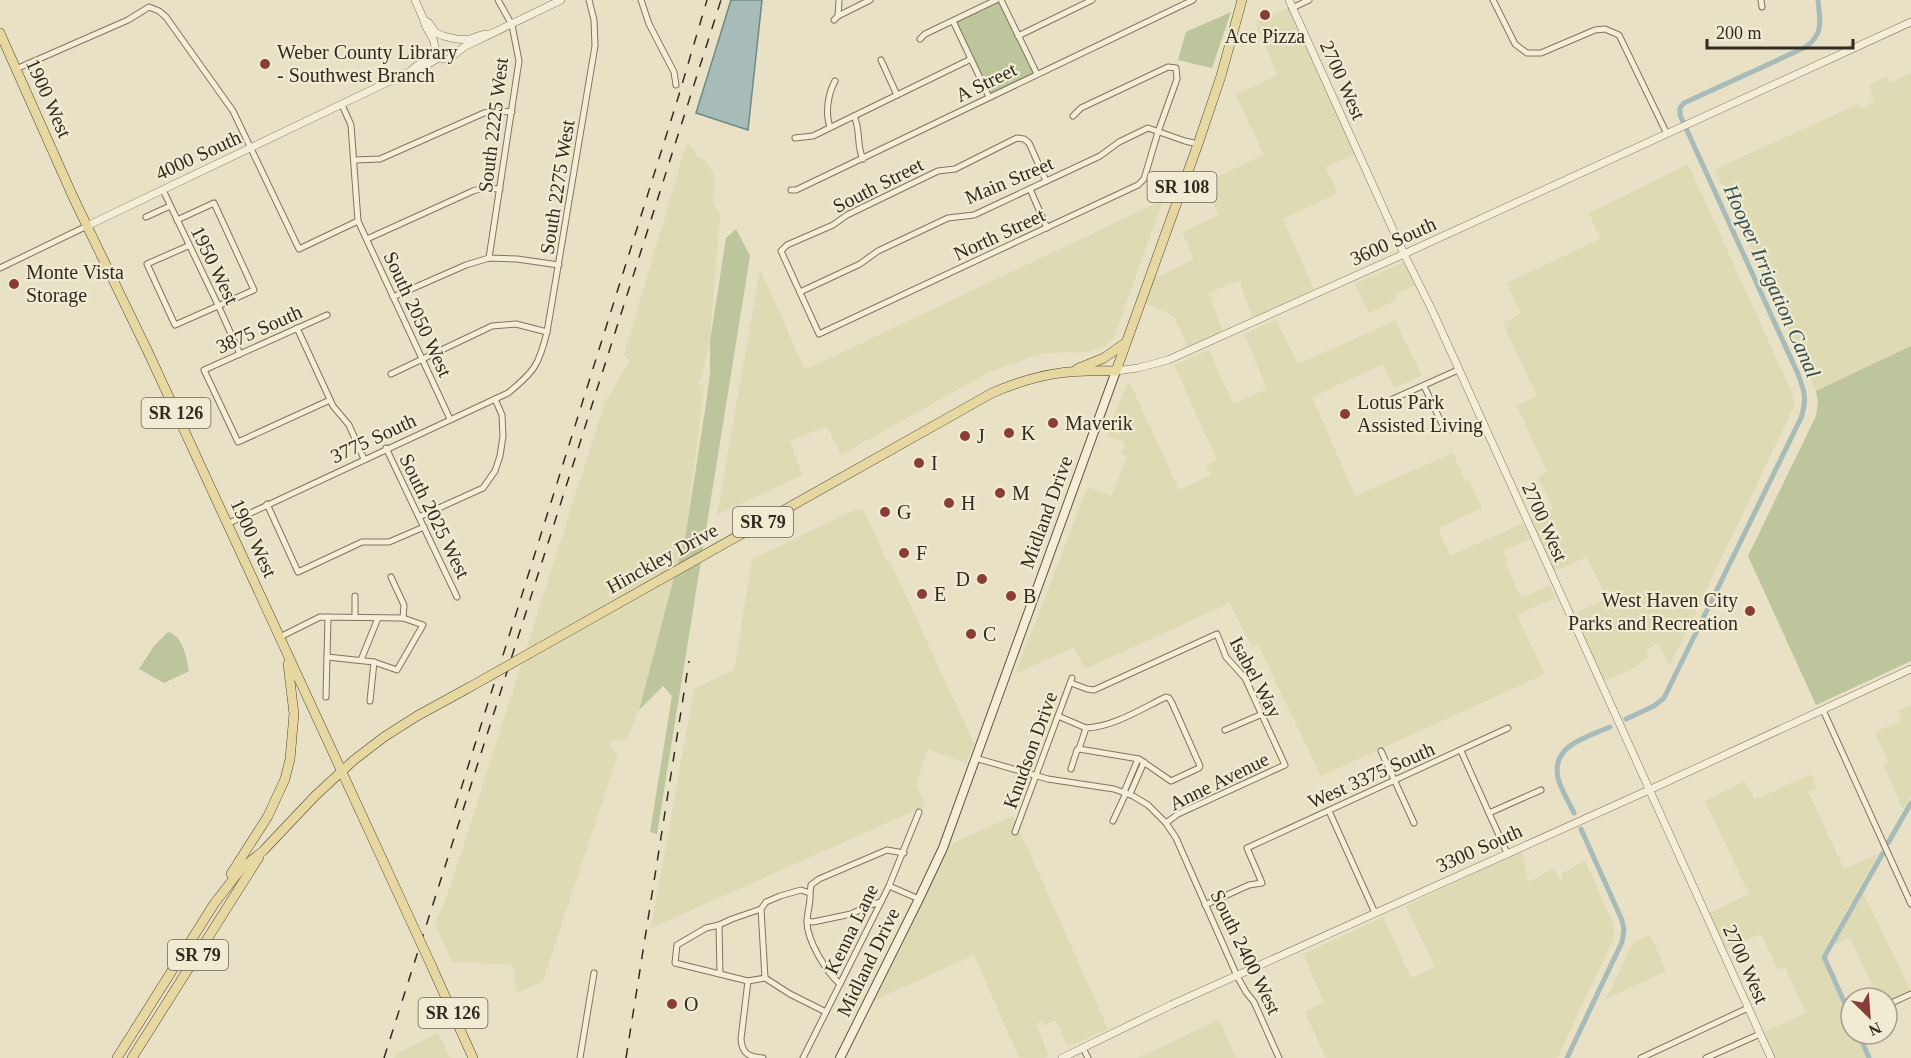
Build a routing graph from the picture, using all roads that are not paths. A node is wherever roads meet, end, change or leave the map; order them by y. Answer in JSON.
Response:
{"nodes":[{"id":1,"x":416,"y":0,"type":"edge"},
{"id":2,"x":498,"y":0,"type":"edge"},
{"id":3,"x":561,"y":0,"type":"edge"},
{"id":4,"x":589,"y":0,"type":"edge"},
{"id":5,"x":641,"y":0,"type":"edge"},
{"id":6,"x":838,"y":0,"type":"edge"},
{"id":7,"x":870,"y":0,"type":"edge"},
{"id":8,"x":996,"y":0,"type":"edge"},
{"id":9,"x":1001,"y":0,"type":"edge"},
{"id":10,"x":1092,"y":0,"type":"edge"},
{"id":11,"x":1193,"y":0,"type":"edge"},
{"id":12,"x":1242,"y":0,"type":"edge"},
{"id":13,"x":1289,"y":0,"type":"edge"},
{"id":14,"x":1309,"y":0,"type":"edge"},
{"id":15,"x":1493,"y":0,"type":"edge"},
{"id":16,"x":1292,"y":8,"type":"junction"},
{"id":17,"x":424,"y":20,"type":"junction"},
{"id":18,"x":953,"y":21,"type":"junction"},
{"id":19,"x":1911,"y":22,"type":"edge"},
{"id":20,"x":512,"y":25,"type":"junction"},
{"id":21,"x":0,"y":33,"type":"edge"},
{"id":22,"x":489,"y":34,"type":"junction"},
{"id":23,"x":443,"y":36,"type":"junction"},
{"id":24,"x":1018,"y":36,"type":"junction"},
{"id":25,"x":920,"y":39,"type":"dead end"},
{"id":26,"x":455,"y":40,"type":"junction"},
{"id":27,"x":435,"y":47,"type":"junction"},
{"id":28,"x":457,"y":51,"type":"junction"},
{"id":29,"x":440,"y":57,"type":"junction"},
{"id":30,"x":971,"y":59,"type":"junction"},
{"id":31,"x":881,"y":60,"type":"dead end"},
{"id":32,"x":16,"y":69,"type":"junction"},
{"id":33,"x":411,"y":71,"type":"junction"},
{"id":34,"x":1037,"y":74,"type":"junction"},
{"id":35,"x":835,"y":81,"type":"dead end"},
{"id":36,"x":676,"y":85,"type":"dead end"},
{"id":37,"x":897,"y":95,"type":"junction"},
{"id":38,"x":989,"y":97,"type":"junction"},
{"id":39,"x":342,"y":105,"type":"junction"},
{"id":40,"x":512,"y":112,"type":"junction"},
{"id":41,"x":854,"y":116,"type":"junction"},
{"id":42,"x":1073,"y":116,"type":"dead end"},
{"id":43,"x":830,"y":127,"type":"junction"},
{"id":44,"x":1158,"y":132,"type":"junction"},
{"id":45,"x":1667,"y":134,"type":"junction"},
{"id":46,"x":795,"y":138,"type":"dead end"},
{"id":47,"x":1198,"y":144,"type":"junction"},
{"id":48,"x":250,"y":149,"type":"junction"},
{"id":49,"x":863,"y":159,"type":"junction"},
{"id":50,"x":355,"y":160,"type":"junction"},
{"id":51,"x":1046,"y":181,"type":"junction"},
{"id":52,"x":500,"y":189,"type":"junction"},
{"id":53,"x":1030,"y":189,"type":"junction"},
{"id":54,"x":163,"y":190,"type":"junction"},
{"id":55,"x":791,"y":190,"type":"dead end"},
{"id":56,"x":170,"y":206,"type":"junction"},
{"id":57,"x":146,"y":217,"type":"dead end"},
{"id":58,"x":177,"y":220,"type":"junction"},
{"id":59,"x":358,"y":221,"type":"junction"},
{"id":60,"x":87,"y":226,"type":"junction"},
{"id":61,"x":1047,"y":228,"type":"junction"},
{"id":62,"x":367,"y":239,"type":"junction"},
{"id":63,"x":189,"y":246,"type":"junction"},
{"id":64,"x":1404,"y":254,"type":"junction"},
{"id":65,"x":489,"y":258,"type":"junction"},
{"id":66,"x":559,"y":265,"type":"junction"},
{"id":67,"x":0,"y":268,"type":"edge"},
{"id":68,"x":800,"y":292,"type":"junction"},
{"id":69,"x":393,"y":297,"type":"junction"},
{"id":70,"x":218,"y":305,"type":"junction"},
{"id":71,"x":327,"y":315,"type":"dead end"},
{"id":72,"x":297,"y":328,"type":"junction"},
{"id":73,"x":547,"y":332,"type":"junction"},
{"id":74,"x":1127,"y":341,"type":"junction"},
{"id":75,"x":240,"y":354,"type":"junction"},
{"id":76,"x":422,"y":359,"type":"junction"},
{"id":77,"x":1075,"y":370,"type":"junction"},
{"id":78,"x":1458,"y":370,"type":"junction"},
{"id":79,"x":1116,"y":371,"type":"junction"},
{"id":80,"x":391,"y":374,"type":"dead end"},
{"id":81,"x":529,"y":376,"type":"joint"},
{"id":82,"x":1424,"y":386,"type":"junction"},
{"id":83,"x":495,"y":399,"type":"junction"},
{"id":84,"x":330,"y":400,"type":"junction"},
{"id":85,"x":1375,"y":407,"type":"dead end"},
{"id":86,"x":450,"y":419,"type":"junction"},
{"id":87,"x":1451,"y":430,"type":"dead end"},
{"id":88,"x":386,"y":448,"type":"junction"},
{"id":89,"x":364,"y":459,"type":"junction"},
{"id":90,"x":267,"y":504,"type":"junction"},
{"id":91,"x":419,"y":517,"type":"junction"},
{"id":92,"x":227,"y":524,"type":"junction"},
{"id":93,"x":424,"y":527,"type":"junction"},
{"id":94,"x":391,"y":577,"type":"dead end"},
{"id":95,"x":355,"y":596,"type":"dead end"},
{"id":96,"x":457,"y":597,"type":"dead end"},
{"id":97,"x":328,"y":617,"type":"junction"},
{"id":98,"x":355,"y":617,"type":"junction"},
{"id":99,"x":378,"y":618,"type":"junction"},
{"id":100,"x":403,"y":618,"type":"junction"},
{"id":101,"x":1217,"y":634,"type":"joint"},
{"id":102,"x":280,"y":637,"type":"junction"},
{"id":103,"x":288,"y":655,"type":"junction"},
{"id":104,"x":327,"y":657,"type":"junction"},
{"id":105,"x":362,"y":660,"type":"junction"},
{"id":106,"x":374,"y":662,"type":"junction"},
{"id":107,"x":1911,"y":669,"type":"edge"},
{"id":108,"x":326,"y":697,"type":"dead end"},
{"id":109,"x":370,"y":701,"type":"dead end"},
{"id":110,"x":1822,"y":710,"type":"junction"},
{"id":111,"x":1260,"y":715,"type":"junction"},
{"id":112,"x":1058,"y":716,"type":"junction"},
{"id":113,"x":1086,"y":728,"type":"junction"},
{"id":114,"x":1508,"y":728,"type":"dead end"},
{"id":115,"x":1225,"y":730,"type":"dead end"},
{"id":116,"x":1079,"y":749,"type":"junction"},
{"id":117,"x":1381,"y":751,"type":"dead end"},
{"id":118,"x":1461,"y":751,"type":"junction"},
{"id":119,"x":975,"y":758,"type":"junction"},
{"id":120,"x":1138,"y":759,"type":"junction"},
{"id":121,"x":1144,"y":762,"type":"junction"},
{"id":122,"x":1285,"y":765,"type":"joint"},
{"id":123,"x":1071,"y":769,"type":"dead end"},
{"id":124,"x":342,"y":772,"type":"junction"},
{"id":125,"x":1036,"y":776,"type":"junction"},
{"id":126,"x":1395,"y":780,"type":"junction"},
{"id":127,"x":1541,"y":790,"type":"dead end"},
{"id":128,"x":1649,"y":790,"type":"junction"},
{"id":129,"x":1127,"y":793,"type":"junction"},
{"id":130,"x":1329,"y":811,"type":"junction"},
{"id":131,"x":919,"y":812,"type":"dead end"},
{"id":132,"x":1489,"y":813,"type":"junction"},
{"id":133,"x":1113,"y":821,"type":"dead end"},
{"id":134,"x":1166,"y":823,"type":"junction"},
{"id":135,"x":1413,"y":823,"type":"dead end"},
{"id":136,"x":1015,"y":832,"type":"dead end"},
{"id":137,"x":263,"y":851,"type":"junction"},
{"id":138,"x":1508,"y":853,"type":"junction"},
{"id":139,"x":904,"y":854,"type":"junction"},
{"id":140,"x":889,"y":886,"type":"junction"},
{"id":141,"x":810,"y":893,"type":"junction"},
{"id":142,"x":919,"y":899,"type":"junction"},
{"id":143,"x":881,"y":902,"type":"junction"},
{"id":144,"x":214,"y":904,"type":"junction"},
{"id":145,"x":1911,"y":904,"type":"edge"},
{"id":146,"x":1205,"y":905,"type":"junction"},
{"id":147,"x":761,"y":909,"type":"junction"},
{"id":148,"x":1375,"y":913,"type":"junction"},
{"id":149,"x":807,"y":921,"type":"junction"},
{"id":150,"x":719,"y":925,"type":"junction"},
{"id":151,"x":594,"y":973,"type":"dead end"},
{"id":152,"x":720,"y":974,"type":"junction"},
{"id":153,"x":1237,"y":976,"type":"junction"},
{"id":154,"x":765,"y":978,"type":"junction"},
{"id":155,"x":747,"y":981,"type":"junction"},
{"id":156,"x":840,"y":984,"type":"junction"},
{"id":157,"x":1748,"y":1008,"type":"junction"},
{"id":158,"x":826,"y":1012,"type":"junction"},
{"id":159,"x":1760,"y":1034,"type":"junction"},
{"id":160,"x":1083,"y":1048,"type":"junction"},
{"id":161,"x":117,"y":1058,"type":"edge"},
{"id":162,"x":132,"y":1058,"type":"edge"},
{"id":163,"x":473,"y":1058,"type":"edge"},
{"id":164,"x":580,"y":1058,"type":"edge"},
{"id":165,"x":763,"y":1058,"type":"edge"},
{"id":166,"x":803,"y":1058,"type":"edge"},
{"id":167,"x":840,"y":1058,"type":"edge"},
{"id":168,"x":1062,"y":1058,"type":"edge"},
{"id":169,"x":1088,"y":1058,"type":"edge"},
{"id":170,"x":1279,"y":1058,"type":"edge"},
{"id":171,"x":1641,"y":1058,"type":"edge"},
{"id":172,"x":1706,"y":1058,"type":"edge"},
{"id":173,"x":1771,"y":1058,"type":"edge"}],
"edges":[{"from":1,"to":17,"type":"street"},
{"from":2,"to":20,"type":"street","name":"South 2225 West"},
{"from":3,"to":20,"type":"street"},
{"from":4,"to":66,"type":"street","name":"South 2275 West"},
{"from":5,"to":36,"type":"street"},
{"from":6,"to":7,"type":"street"},
{"from":8,"to":18,"type":"street"},
{"from":9,"to":24,"type":"street"},
{"from":10,"to":24,"type":"street"},
{"from":11,"to":34,"type":"street","name":"A Street"},
{"from":12,"to":47,"type":"main road","name":"Midland Drive","number":"SR 108"},
{"from":13,"to":16,"type":"street","name":"2700 West"},
{"from":14,"to":16,"type":"street"},
{"from":15,"to":45,"type":"street"},
{"from":16,"to":64,"type":"street","name":"2700 West"},
{"from":17,"to":23,"type":"street"},
{"from":17,"to":27,"type":"street"},
{"from":18,"to":25,"type":"street"},
{"from":18,"to":30,"type":"street"},
{"from":19,"to":45,"type":"street","name":"3600 South"},
{"from":20,"to":22,"type":"street"},
{"from":20,"to":40,"type":"street","name":"South 2225 West"},
{"from":21,"to":32,"type":"main road","name":"1900 West","number":"SR 126"},
{"from":22,"to":26,"type":"street"},
{"from":22,"to":28,"type":"street"},
{"from":23,"to":26,"type":"street"},
{"from":23,"to":27,"type":"street"},
{"from":24,"to":34,"type":"street"},
{"from":26,"to":28,"type":"street"},
{"from":27,"to":29,"type":"street"},
{"from":27,"to":33,"type":"street","name":"4000 South"},
{"from":28,"to":29,"type":"street"},
{"from":29,"to":33,"type":"street","name":"4000 South"},
{"from":30,"to":37,"type":"street"},
{"from":30,"to":38,"type":"street"},
{"from":31,"to":37,"type":"street"},
{"from":32,"to":48,"type":"street"},
{"from":32,"to":60,"type":"main road","name":"1900 West","number":"SR 126"},
{"from":33,"to":39,"type":"street","name":"4000 South"},
{"from":34,"to":38,"type":"street","name":"A Street"},
{"from":35,"to":43,"type":"street"},
{"from":37,"to":41,"type":"street"},
{"from":38,"to":49,"type":"street","name":"A Street"},
{"from":39,"to":48,"type":"street","name":"4000 South"},
{"from":39,"to":50,"type":"street"},
{"from":40,"to":50,"type":"street"},
{"from":40,"to":52,"type":"street","name":"South 2225 West"},
{"from":41,"to":43,"type":"street"},
{"from":41,"to":49,"type":"street"},
{"from":42,"to":44,"type":"street","name":"North Street"},
{"from":43,"to":46,"type":"street"},
{"from":44,"to":47,"type":"street","name":"Main Street"},
{"from":44,"to":51,"type":"street","name":"Main Street"},
{"from":44,"to":61,"type":"street","name":"North Street"},
{"from":45,"to":64,"type":"street","name":"3600 South"},
{"from":47,"to":74,"type":"main road","name":"Midland Drive","number":"SR 108"},
{"from":48,"to":54,"type":"street","name":"4000 South"},
{"from":48,"to":59,"type":"street"},
{"from":49,"to":55,"type":"street","name":"A Street"},
{"from":50,"to":59,"type":"street"},
{"from":51,"to":53,"type":"street","name":"Main Street"},
{"from":51,"to":68,"type":"street","name":"South Street"},
{"from":52,"to":62,"type":"street"},
{"from":52,"to":65,"type":"street","name":"South 2225 West"},
{"from":53,"to":61,"type":"street"},
{"from":53,"to":68,"type":"street","name":"Main Street"},
{"from":54,"to":56,"type":"street","name":"1950 West"},
{"from":54,"to":60,"type":"street","name":"4000 South"},
{"from":56,"to":57,"type":"street"},
{"from":56,"to":58,"type":"street","name":"1950 West"},
{"from":58,"to":63,"type":"street","name":"1950 West"},
{"from":58,"to":70,"type":"street"},
{"from":59,"to":62,"type":"street","name":"South 2050 West"},
{"from":60,"to":67,"type":"street","name":"4000 South"},
{"from":60,"to":92,"type":"main road","name":"1900 West","number":"SR 126"},
{"from":61,"to":68,"type":"street","name":"North Street"},
{"from":62,"to":69,"type":"street","name":"South 2050 West"},
{"from":63,"to":70,"type":"street","name":"1950 West"},
{"from":63,"to":70,"type":"street"},
{"from":64,"to":78,"type":"street","name":"2700 West"},
{"from":64,"to":79,"type":"street","name":"3600 South"},
{"from":65,"to":66,"type":"street"},
{"from":65,"to":69,"type":"street"},
{"from":66,"to":73,"type":"street","name":"South 2275 West"},
{"from":69,"to":76,"type":"street","name":"South 2050 West"},
{"from":70,"to":75,"type":"street","name":"1950 West"},
{"from":71,"to":72,"type":"street","name":"3875 South"},
{"from":72,"to":75,"type":"street","name":"3875 South"},
{"from":72,"to":84,"type":"street"},
{"from":73,"to":76,"type":"street"},
{"from":73,"to":81,"type":"street","name":"South 2275 West"},
{"from":74,"to":77,"type":"main road"},
{"from":74,"to":79,"type":"main road","name":"Midland Drive","number":"SR 108"},
{"from":75,"to":84,"type":"street","name":"3875 South"},
{"from":76,"to":80,"type":"street"},
{"from":76,"to":86,"type":"street","name":"South 2050 West"},
{"from":77,"to":79,"type":"main road","name":"Hinckley Drive","number":"SR 79"},
{"from":77,"to":124,"type":"main road","name":"Hinckley Drive","number":"SR 79","bridge":true},
{"from":78,"to":82,"type":"street"},
{"from":78,"to":128,"type":"street","name":"2700 West"},
{"from":79,"to":119,"type":"main road","name":"Midland Drive","number":"SR 108"},
{"from":81,"to":83,"type":"street","name":"3775 South"},
{"from":82,"to":85,"type":"street"},
{"from":82,"to":87,"type":"street"},
{"from":83,"to":86,"type":"street","name":"3775 South"},
{"from":83,"to":91,"type":"street"},
{"from":84,"to":89,"type":"street"},
{"from":86,"to":88,"type":"street","name":"3775 South"},
{"from":88,"to":89,"type":"street","name":"3775 South"},
{"from":88,"to":91,"type":"street","name":"South 2025 West"},
{"from":89,"to":90,"type":"street","name":"3775 South"},
{"from":90,"to":92,"type":"street","name":"3775 South"},
{"from":90,"to":93,"type":"street"},
{"from":91,"to":93,"type":"street","name":"South 2025 West"},
{"from":92,"to":102,"type":"main road","name":"1900 West","number":"SR 126"},
{"from":93,"to":96,"type":"street","name":"South 2025 West"},
{"from":94,"to":100,"type":"street"},
{"from":95,"to":98,"type":"street"},
{"from":97,"to":98,"type":"street"},
{"from":97,"to":102,"type":"street"},
{"from":97,"to":104,"type":"street"},
{"from":98,"to":99,"type":"street"},
{"from":99,"to":100,"type":"street"},
{"from":99,"to":105,"type":"street"},
{"from":100,"to":106,"type":"street"},
{"from":101,"to":111,"type":"street","name":"Isabel Way"},
{"from":101,"to":112,"type":"street","name":"Knudson Drive"},
{"from":102,"to":103,"type":"main road","name":"1900 West","number":"SR 126"},
{"from":103,"to":124,"type":"main road","name":"1900 West","number":"SR 126"},
{"from":103,"to":144,"type":"main road"},
{"from":104,"to":105,"type":"street"},
{"from":104,"to":108,"type":"street"},
{"from":105,"to":106,"type":"street"},
{"from":106,"to":109,"type":"street"},
{"from":107,"to":110,"type":"street","name":"3300 South"},
{"from":110,"to":128,"type":"street","name":"3300 South"},
{"from":110,"to":145,"type":"street"},
{"from":111,"to":115,"type":"street"},
{"from":111,"to":122,"type":"street","name":"Isabel Way"},
{"from":112,"to":113,"type":"street"},
{"from":112,"to":125,"type":"street","name":"Knudson Drive"},
{"from":113,"to":116,"type":"street"},
{"from":113,"to":121,"type":"street"},
{"from":114,"to":118,"type":"street","name":"West 3375 South"},
{"from":116,"to":120,"type":"street"},
{"from":116,"to":123,"type":"street"},
{"from":117,"to":126,"type":"street"},
{"from":118,"to":126,"type":"street","name":"West 3375 South"},
{"from":118,"to":132,"type":"street"},
{"from":119,"to":125,"type":"street"},
{"from":119,"to":142,"type":"main road","name":"Midland Drive","number":"SR 108"},
{"from":120,"to":121,"type":"street"},
{"from":120,"to":129,"type":"street"},
{"from":121,"to":129,"type":"street"},
{"from":122,"to":134,"type":"street","name":"Anne Avenue"},
{"from":124,"to":137,"type":"main road","name":"Hinckley Drive","number":"SR 79"},
{"from":124,"to":163,"type":"main road","name":"1900 West","number":"SR 126","bridge":true},
{"from":125,"to":129,"type":"street"},
{"from":125,"to":136,"type":"street","name":"Knudson Drive"},
{"from":126,"to":130,"type":"street","name":"West 3375 South"},
{"from":126,"to":135,"type":"street"},
{"from":127,"to":132,"type":"street"},
{"from":128,"to":138,"type":"street","name":"3300 South"},
{"from":128,"to":157,"type":"street","name":"2700 West"},
{"from":129,"to":133,"type":"street"},
{"from":129,"to":134,"type":"street","name":"South 2400 West"},
{"from":130,"to":146,"type":"street","name":"West 3375 South"},
{"from":130,"to":148,"type":"street"},
{"from":131,"to":139,"type":"street","name":"Kenna Lane"},
{"from":132,"to":138,"type":"street"},
{"from":134,"to":146,"type":"street","name":"South 2400 West"},
{"from":137,"to":144,"type":"main road","name":"Hinckley Drive","number":"SR 79"},
{"from":137,"to":162,"type":"main road","name":"Hinckley Drive","number":"SR 79"},
{"from":138,"to":148,"type":"street","name":"3300 South"},
{"from":139,"to":140,"type":"street","name":"Kenna Lane"},
{"from":139,"to":141,"type":"street"},
{"from":140,"to":142,"type":"street"},
{"from":140,"to":143,"type":"street","name":"Kenna Lane"},
{"from":141,"to":147,"type":"street"},
{"from":141,"to":149,"type":"street"},
{"from":142,"to":167,"type":"main road","name":"Midland Drive","number":"SR 108"},
{"from":143,"to":149,"type":"street"},
{"from":143,"to":156,"type":"street","name":"Kenna Lane"},
{"from":144,"to":161,"type":"main road","name":"Hinckley Drive","number":"SR 79"},
{"from":146,"to":153,"type":"street","name":"South 2400 West"},
{"from":147,"to":150,"type":"street"},
{"from":147,"to":154,"type":"street"},
{"from":148,"to":153,"type":"street","name":"3300 South"},
{"from":149,"to":156,"type":"street"},
{"from":150,"to":152,"type":"street"},
{"from":150,"to":152,"type":"street"},
{"from":151,"to":164,"type":"street"},
{"from":152,"to":155,"type":"street"},
{"from":153,"to":160,"type":"street","name":"3300 South"},
{"from":153,"to":170,"type":"street","name":"South 2400 West"},
{"from":154,"to":155,"type":"street"},
{"from":154,"to":158,"type":"street"},
{"from":155,"to":165,"type":"street"},
{"from":156,"to":158,"type":"street","name":"Kenna Lane"},
{"from":157,"to":159,"type":"street","name":"2700 West"},
{"from":157,"to":171,"type":"street"},
{"from":158,"to":166,"type":"street","name":"Kenna Lane"},
{"from":159,"to":172,"type":"street"},
{"from":159,"to":173,"type":"street","name":"2700 West"},
{"from":160,"to":168,"type":"street","name":"3300 South"},
{"from":160,"to":169,"type":"street"}]}
